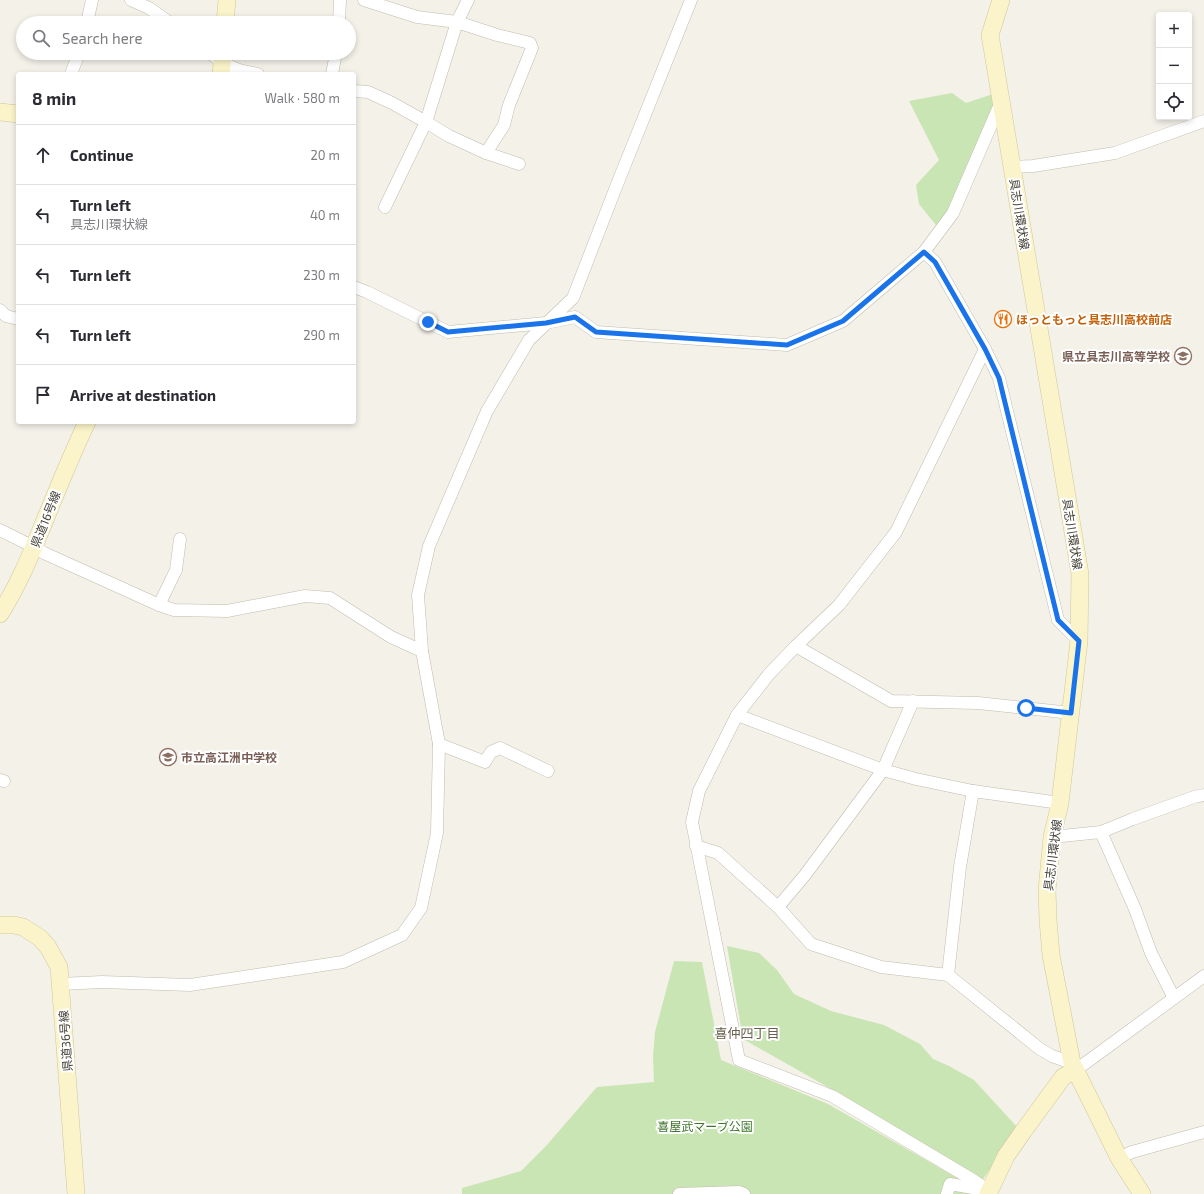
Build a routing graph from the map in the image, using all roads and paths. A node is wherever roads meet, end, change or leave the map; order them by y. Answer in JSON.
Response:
{"nodes":[{"id":1,"x":92,"y":0,"type":"edge"},
{"id":2,"x":131,"y":0,"type":"edge"},
{"id":3,"x":227,"y":0,"type":"edge"},
{"id":4,"x":340,"y":0,"type":"edge"},
{"id":5,"x":364,"y":0,"type":"edge"},
{"id":6,"x":468,"y":0,"type":"edge"},
{"id":7,"x":691,"y":0,"type":"edge"},
{"id":8,"x":1001,"y":0,"type":"edge"},
{"id":9,"x":89,"y":16,"type":"edge"},
{"id":10,"x":160,"y":16,"type":"edge"},
{"id":11,"x":226,"y":16,"type":"edge"},
{"id":12,"x":339,"y":16,"type":"edge"},
{"id":13,"x":457,"y":22,"type":"junction"},
{"id":14,"x":76,"y":60,"type":"edge"},
{"id":15,"x":335,"y":60,"type":"edge"},
{"id":16,"x":219,"y":61,"type":"edge"},
{"id":17,"x":72,"y":72,"type":"edge"},
{"id":18,"x":248,"y":72,"type":"edge"},
{"id":19,"x":332,"y":72,"type":"edge"},
{"id":20,"x":356,"y":91,"type":"edge"},
{"id":21,"x":1001,"y":102,"type":"junction"},
{"id":22,"x":0,"y":112,"type":"edge"},
{"id":23,"x":16,"y":114,"type":"edge"},
{"id":24,"x":1204,"y":121,"type":"edge"},
{"id":25,"x":426,"y":122,"type":"junction"},
{"id":26,"x":486,"y":153,"type":"junction"},
{"id":27,"x":519,"y":164,"type":"dead end"},
{"id":28,"x":1012,"y":167,"type":"junction"},
{"id":29,"x":385,"y":207,"type":"dead end"},
{"id":30,"x":924,"y":252,"type":"junction"},
{"id":31,"x":356,"y":288,"type":"edge"},
{"id":32,"x":0,"y":310,"type":"edge"},
{"id":33,"x":16,"y":318,"type":"edge"},
{"id":34,"x":546,"y":323,"type":"junction"},
{"id":35,"x":985,"y":349,"type":"junction"},
{"id":36,"x":86,"y":424,"type":"edge"},
{"id":37,"x":0,"y":530,"type":"edge"},
{"id":38,"x":180,"y":539,"type":"dead end"},
{"id":39,"x":34,"y":547,"type":"junction"},
{"id":40,"x":159,"y":605,"type":"junction"},
{"id":41,"x":0,"y":614,"type":"edge"},
{"id":42,"x":1079,"y":641,"type":"junction"},
{"id":43,"x":796,"y":646,"type":"junction"},
{"id":44,"x":422,"y":651,"type":"junction"},
{"id":45,"x":913,"y":701,"type":"junction"},
{"id":46,"x":1071,"y":713,"type":"junction"},
{"id":47,"x":737,"y":715,"type":"junction"},
{"id":48,"x":439,"y":744,"type":"junction"},
{"id":49,"x":883,"y":770,"type":"junction"},
{"id":50,"x":548,"y":771,"type":"dead end"},
{"id":51,"x":973,"y":791,"type":"junction"},
{"id":52,"x":1204,"y":795,"type":"edge"},
{"id":53,"x":1060,"y":803,"type":"junction"},
{"id":54,"x":1101,"y":832,"type":"junction"},
{"id":55,"x":1052,"y":837,"type":"junction"},
{"id":56,"x":696,"y":846,"type":"junction"},
{"id":57,"x":778,"y":907,"type":"junction"},
{"id":58,"x":0,"y":924,"type":"edge"},
{"id":59,"x":948,"y":976,"type":"junction"},
{"id":60,"x":1204,"y":976,"type":"edge"},
{"id":61,"x":60,"y":984,"type":"junction"},
{"id":62,"x":1174,"y":998,"type":"junction"},
{"id":63,"x":1074,"y":1066,"type":"junction"},
{"id":64,"x":1204,"y":1132,"type":"edge"},
{"id":65,"x":1119,"y":1158,"type":"junction"},
{"id":66,"x":989,"y":1193,"type":"edge"},
{"id":67,"x":76,"y":1194,"type":"edge"},
{"id":68,"x":679,"y":1194,"type":"edge"},
{"id":69,"x":744,"y":1194,"type":"edge"},
{"id":70,"x":947,"y":1194,"type":"edge"},
{"id":71,"x":1142,"y":1194,"type":"edge"}],
"edges":[{"from":1,"to":9,"type":"street"},
{"from":2,"to":10,"type":"street"},
{"from":3,"to":11,"type":"main road"},
{"from":4,"to":12,"type":"street"},
{"from":5,"to":13,"type":"street"},
{"from":6,"to":13,"type":"street"},
{"from":7,"to":34,"type":"street"},
{"from":8,"to":21,"type":"main road","name":"具志川環状線"},
{"from":13,"to":25,"type":"street"},
{"from":13,"to":26,"type":"street"},
{"from":14,"to":17,"type":"street"},
{"from":15,"to":19,"type":"street"},
{"from":16,"to":18,"type":"street"},
{"from":20,"to":25,"type":"street"},
{"from":21,"to":28,"type":"main road","name":"具志川環状線"},
{"from":21,"to":30,"type":"street"},
{"from":22,"to":23,"type":"main road"},
{"from":24,"to":28,"type":"street"},
{"from":25,"to":26,"type":"street"},
{"from":25,"to":29,"type":"street"},
{"from":26,"to":27,"type":"street"},
{"from":28,"to":42,"type":"main road","name":"具志川環状線"},
{"from":30,"to":34,"type":"street"},
{"from":30,"to":35,"type":"street"},
{"from":31,"to":34,"type":"street"},
{"from":32,"to":33,"type":"street"},
{"from":34,"to":44,"type":"street"},
{"from":35,"to":42,"type":"street"},
{"from":35,"to":43,"type":"street"},
{"from":36,"to":39,"type":"main road","name":"県道16号線"},
{"from":37,"to":39,"type":"street"},
{"from":38,"to":40,"type":"street"},
{"from":39,"to":40,"type":"street"},
{"from":39,"to":41,"type":"main road","name":"県道16号線"},
{"from":40,"to":44,"type":"street"},
{"from":42,"to":46,"type":"main road","name":"具志川環状線"},
{"from":43,"to":45,"type":"street"},
{"from":43,"to":47,"type":"street"},
{"from":44,"to":48,"type":"street"},
{"from":45,"to":46,"type":"street"},
{"from":45,"to":49,"type":"street"},
{"from":46,"to":53,"type":"main road","name":"具志川環状線"},
{"from":47,"to":49,"type":"street"},
{"from":47,"to":56,"type":"street"},
{"from":48,"to":50,"type":"street"},
{"from":48,"to":61,"type":"street"},
{"from":49,"to":51,"type":"street"},
{"from":49,"to":57,"type":"street"},
{"from":51,"to":53,"type":"street"},
{"from":51,"to":59,"type":"street"},
{"from":52,"to":54,"type":"street"},
{"from":53,"to":55,"type":"main road","name":"具志川環状線"},
{"from":54,"to":55,"type":"street"},
{"from":54,"to":62,"type":"street"},
{"from":55,"to":63,"type":"main road","name":"具志川環状線"},
{"from":56,"to":57,"type":"street"},
{"from":56,"to":66,"type":"street"},
{"from":57,"to":59,"type":"street"},
{"from":58,"to":61,"type":"main road","name":"県道36号線"},
{"from":59,"to":63,"type":"street"},
{"from":60,"to":62,"type":"street"},
{"from":61,"to":67,"type":"main road","name":"県道36号線"},
{"from":62,"to":63,"type":"street"},
{"from":63,"to":65,"type":"main road","name":"具志川環状線"},
{"from":63,"to":66,"type":"main road"},
{"from":64,"to":65,"type":"street"},
{"from":65,"to":71,"type":"main road","name":"具志川環状線"},
{"from":66,"to":70,"type":"street"},
{"from":68,"to":69,"type":"street"}]}
